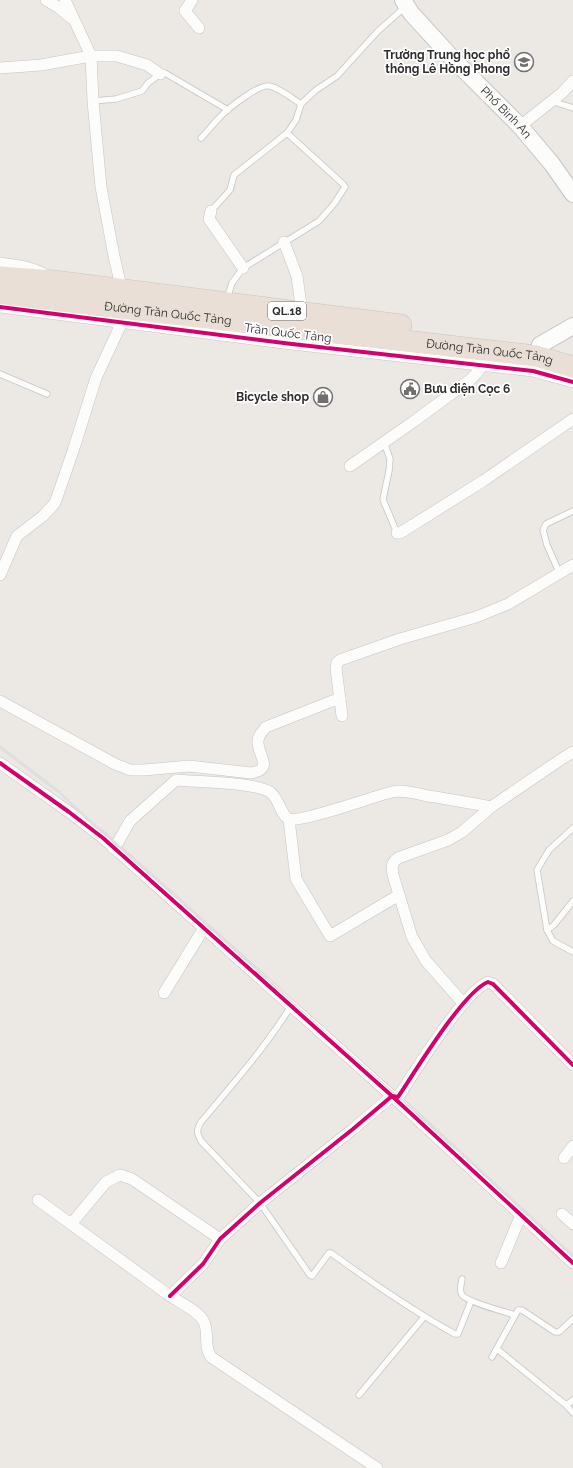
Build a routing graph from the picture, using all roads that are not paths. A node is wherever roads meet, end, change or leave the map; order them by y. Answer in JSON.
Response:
{"nodes":[{"id":1,"x":46,"y":0,"type":"edge"},
{"id":2,"x":65,"y":0,"type":"edge"},
{"id":3,"x":192,"y":0,"type":"edge"},
{"id":4,"x":404,"y":3,"type":"edge"},
{"id":5,"x":75,"y":22,"type":"junction"},
{"id":6,"x":199,"y":28,"type":"dead end"},
{"id":7,"x":91,"y":56,"type":"junction"},
{"id":8,"x":0,"y":68,"type":"edge"},
{"id":9,"x":160,"y":74,"type":"junction"},
{"id":10,"x":573,"y":81,"type":"edge"},
{"id":11,"x":93,"y":101,"type":"junction"},
{"id":12,"x":551,"y":101,"type":"junction"},
{"id":13,"x":301,"y":104,"type":"junction"},
{"id":14,"x":573,"y":108,"type":"edge"},
{"id":15,"x":228,"y":110,"type":"junction"},
{"id":16,"x":520,"y":126,"type":"junction"},
{"id":17,"x":287,"y":133,"type":"junction"},
{"id":18,"x":201,"y":138,"type":"dead end"},
{"id":19,"x":573,"y":194,"type":"edge"},
{"id":20,"x":211,"y":211,"type":"joint"},
{"id":21,"x":284,"y":242,"type":"junction"},
{"id":22,"x":0,"y":263,"type":"edge"},
{"id":23,"x":243,"y":268,"type":"junction"},
{"id":24,"x":0,"y":277,"type":"edge"},
{"id":25,"x":54,"y":281,"type":"junction"},
{"id":26,"x":122,"y":290,"type":"junction"},
{"id":27,"x":0,"y":294,"type":"edge"},
{"id":28,"x":225,"y":303,"type":"junction"},
{"id":29,"x":0,"y":307,"type":"edge"},
{"id":30,"x":302,"y":313,"type":"junction"},
{"id":31,"x":122,"y":322,"type":"junction"},
{"id":32,"x":573,"y":326,"type":"edge"},
{"id":33,"x":540,"y":345,"type":"junction"},
{"id":34,"x":573,"y":352,"type":"edge"},
{"id":35,"x":486,"y":358,"type":"junction"},
{"id":36,"x":573,"y":367,"type":"edge"},
{"id":37,"x":0,"y":374,"type":"edge"},
{"id":38,"x":573,"y":382,"type":"edge"},
{"id":39,"x":47,"y":394,"type":"dead end"},
{"id":40,"x":573,"y":419,"type":"edge"},
{"id":41,"x":384,"y":442,"type":"junction"},
{"id":42,"x":350,"y":466,"type":"dead end"},
{"id":43,"x":573,"y":511,"type":"edge"},
{"id":44,"x":397,"y":532,"type":"joint"},
{"id":45,"x":573,"y":565,"type":"edge"},
{"id":46,"x":559,"y":572,"type":"junction"},
{"id":47,"x":0,"y":575,"type":"edge"},
{"id":48,"x":340,"y":698,"type":"junction"},
{"id":49,"x":0,"y":701,"type":"edge"},
{"id":50,"x":342,"y":716,"type":"dead end"},
{"id":51,"x":573,"y":752,"type":"edge"},
{"id":52,"x":0,"y":763,"type":"edge"},
{"id":53,"x":491,"y":807,"type":"junction"},
{"id":54,"x":289,"y":819,"type":"junction"},
{"id":55,"x":573,"y":828,"type":"edge"},
{"id":56,"x":113,"y":848,"type":"junction"},
{"id":57,"x":399,"y":895,"type":"junction"},
{"id":58,"x":573,"y":901,"type":"edge"},
{"id":59,"x":204,"y":928,"type":"junction"},
{"id":60,"x":547,"y":930,"type":"junction"},
{"id":61,"x":573,"y":952,"type":"edge"},
{"id":62,"x":164,"y":993,"type":"dead end"},
{"id":63,"x":463,"y":1003,"type":"junction"},
{"id":64,"x":291,"y":1006,"type":"junction"},
{"id":65,"x":573,"y":1065,"type":"edge"},
{"id":66,"x":392,"y":1096,"type":"junction"},
{"id":67,"x":573,"y":1146,"type":"edge"},
{"id":68,"x":564,"y":1158,"type":"dead end"},
{"id":69,"x":38,"y":1200,"type":"dead end"},
{"id":70,"x":260,"y":1203,"type":"junction"},
{"id":71,"x":562,"y":1214,"type":"dead end"},
{"id":72,"x":522,"y":1216,"type":"junction"},
{"id":73,"x":71,"y":1224,"type":"junction"},
{"id":74,"x":573,"y":1224,"type":"edge"},
{"id":75,"x":220,"y":1239,"type":"junction"},
{"id":76,"x":501,"y":1263,"type":"dead end"},
{"id":77,"x":573,"y":1263,"type":"edge"},
{"id":78,"x":462,"y":1279,"type":"dead end"},
{"id":79,"x":170,"y":1296,"type":"junction"},
{"id":80,"x":471,"y":1300,"type":"junction"},
{"id":81,"x":515,"y":1315,"type":"junction"},
{"id":82,"x":424,"y":1317,"type":"junction"},
{"id":83,"x":573,"y":1319,"type":"edge"},
{"id":84,"x":497,"y":1349,"type":"junction"},
{"id":85,"x":492,"y":1357,"type":"dead end"},
{"id":86,"x":359,"y":1395,"type":"dead end"},
{"id":87,"x":573,"y":1400,"type":"edge"},
{"id":88,"x":566,"y":1405,"type":"junction"},
{"id":89,"x":573,"y":1413,"type":"edge"},
{"id":90,"x":377,"y":1468,"type":"edge"}],
"edges":[{"from":1,"to":5,"type":"street"},
{"from":2,"to":5,"type":"street"},
{"from":3,"to":6,"type":"street"},
{"from":4,"to":13,"type":"lane"},
{"from":4,"to":16,"type":"street","name":"Phố Bình An"},
{"from":5,"to":7,"type":"street"},
{"from":7,"to":8,"type":"street"},
{"from":7,"to":9,"type":"street"},
{"from":7,"to":11,"type":"street"},
{"from":9,"to":11,"type":"lane"},
{"from":9,"to":15,"type":"lane"},
{"from":10,"to":12,"type":"street"},
{"from":11,"to":26,"type":"street"},
{"from":12,"to":14,"type":"lane"},
{"from":12,"to":16,"type":"street"},
{"from":13,"to":15,"type":"lane"},
{"from":13,"to":17,"type":"lane"},
{"from":15,"to":18,"type":"lane"},
{"from":16,"to":19,"type":"street","name":"Phố Bình An"},
{"from":17,"to":20,"type":"lane"},
{"from":17,"to":21,"type":"lane"},
{"from":20,"to":23,"type":"street"},
{"from":21,"to":23,"type":"lane"},
{"from":21,"to":30,"type":"street"},
{"from":22,"to":25,"type":"street"},
{"from":23,"to":28,"type":"lane"},
{"from":24,"to":25,"type":"highway","name":"Đường Trần Quốc Tảng","number":"QL.18"},
{"from":25,"to":26,"type":"highway","name":"Đường Trần Quốc Tảng","number":"QL.18"},
{"from":26,"to":28,"type":"highway","name":"Đường Trần Quốc Tảng","number":"QL.18"},
{"from":27,"to":35,"type":"highway","name":"Đường Trần Quốc Tảng","number":"QL.18"},
{"from":28,"to":30,"type":"highway","name":"Đường Trần Quốc Tảng","number":"QL.18"},
{"from":29,"to":31,"type":"street","name":"Trần Quốc Tảng"},
{"from":30,"to":33,"type":"highway","name":"Đường Trần Quốc Tảng","number":"QL.18"},
{"from":31,"to":35,"type":"street","name":"Trần Quốc Tảng"},
{"from":31,"to":47,"type":"street"},
{"from":32,"to":33,"type":"street"},
{"from":33,"to":34,"type":"highway","name":"Đường Trần Quốc Tảng","number":"QL.18"},
{"from":35,"to":36,"type":"highway","name":"Đường Trần Quốc Tảng","number":"QL.18"},
{"from":35,"to":38,"type":"street","name":"Trần Quốc Tảng"},
{"from":35,"to":41,"type":"street"},
{"from":37,"to":39,"type":"lane"},
{"from":40,"to":44,"type":"street"},
{"from":41,"to":42,"type":"street"},
{"from":41,"to":44,"type":"lane"},
{"from":43,"to":46,"type":"lane"},
{"from":45,"to":46,"type":"street"},
{"from":46,"to":48,"type":"street"},
{"from":48,"to":49,"type":"street"},
{"from":48,"to":50,"type":"street"},
{"from":51,"to":53,"type":"street"},
{"from":52,"to":56,"type":"street"},
{"from":53,"to":54,"type":"street"},
{"from":53,"to":57,"type":"street"},
{"from":54,"to":56,"type":"street"},
{"from":54,"to":57,"type":"street"},
{"from":55,"to":60,"type":"lane"},
{"from":56,"to":59,"type":"street"},
{"from":57,"to":63,"type":"street"},
{"from":58,"to":60,"type":"lane"},
{"from":59,"to":62,"type":"street"},
{"from":59,"to":64,"type":"street"},
{"from":60,"to":61,"type":"lane"},
{"from":63,"to":65,"type":"street"},
{"from":63,"to":66,"type":"street"},
{"from":64,"to":66,"type":"street"},
{"from":64,"to":70,"type":"lane"},
{"from":66,"to":70,"type":"street"},
{"from":66,"to":72,"type":"street"},
{"from":67,"to":68,"type":"street"},
{"from":69,"to":73,"type":"street"},
{"from":70,"to":75,"type":"street"},
{"from":70,"to":82,"type":"lane"},
{"from":71,"to":74,"type":"street"},
{"from":72,"to":76,"type":"street"},
{"from":72,"to":77,"type":"street"},
{"from":73,"to":75,"type":"street"},
{"from":73,"to":79,"type":"street"},
{"from":75,"to":79,"type":"street"},
{"from":78,"to":80,"type":"lane"},
{"from":79,"to":90,"type":"street"},
{"from":80,"to":81,"type":"lane"},
{"from":80,"to":82,"type":"lane"},
{"from":81,"to":83,"type":"lane"},
{"from":81,"to":84,"type":"lane"},
{"from":82,"to":86,"type":"lane"},
{"from":84,"to":85,"type":"lane"},
{"from":84,"to":88,"type":"lane"},
{"from":87,"to":88,"type":"lane"},
{"from":88,"to":89,"type":"lane"}]}
